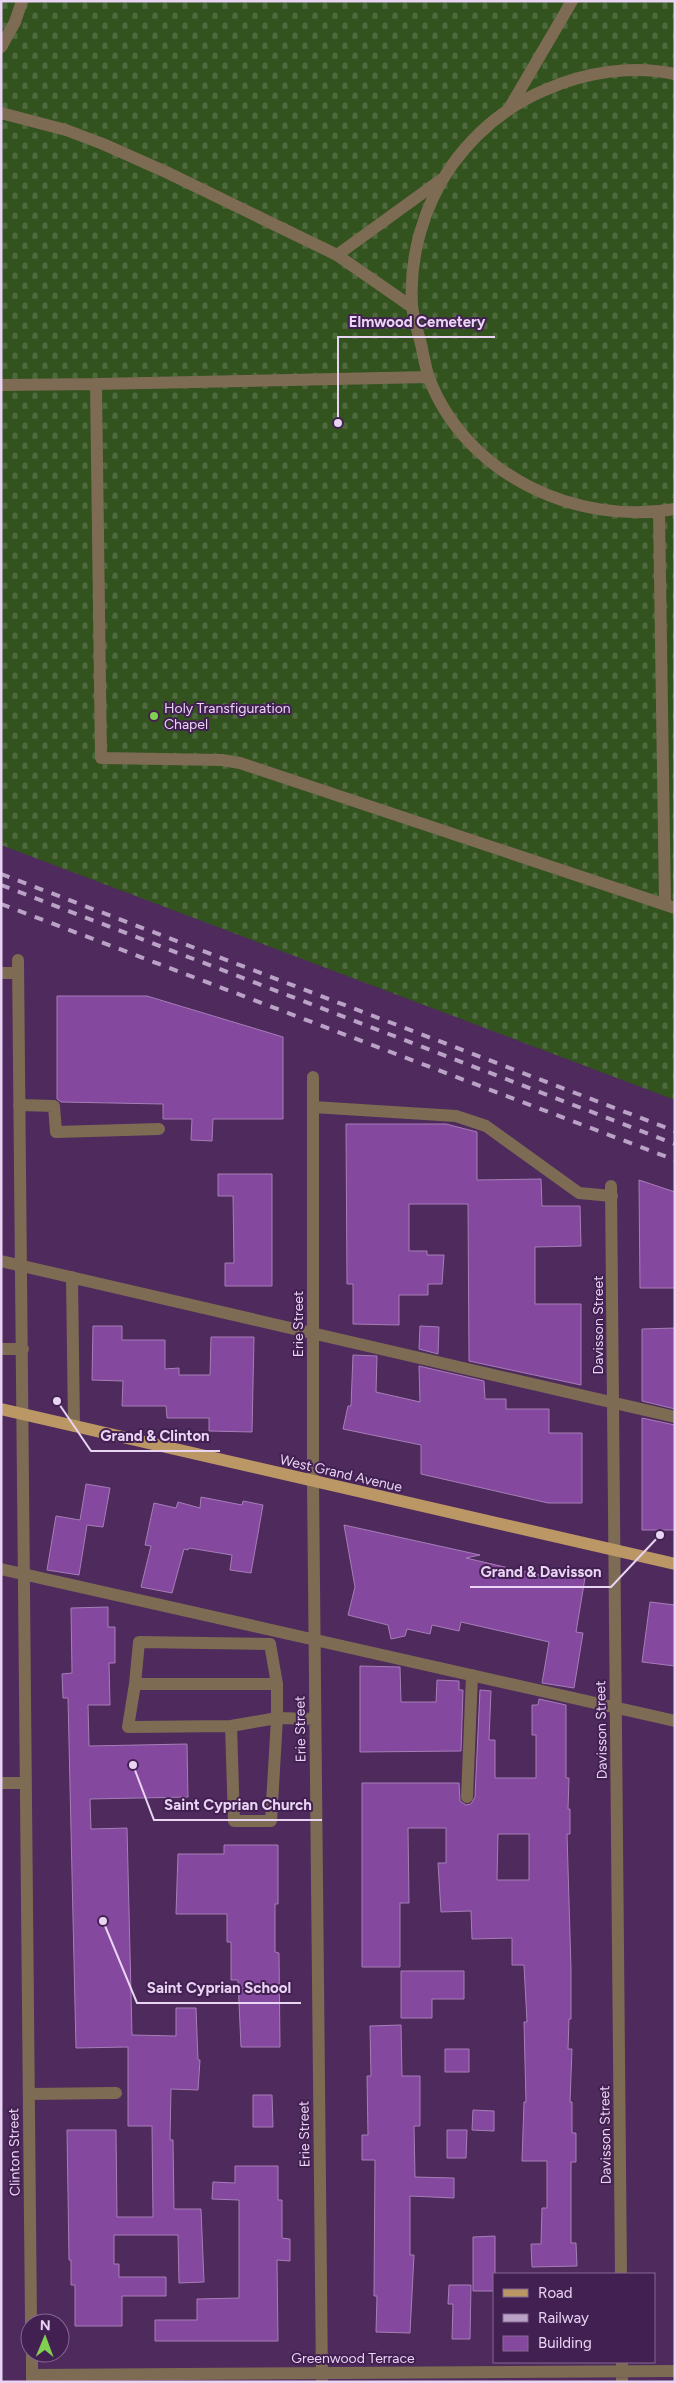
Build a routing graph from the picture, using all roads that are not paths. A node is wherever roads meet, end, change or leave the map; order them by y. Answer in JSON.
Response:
{"nodes":[{"id":1,"x":22,"y":1,"type":"edge"},
{"id":2,"x":572,"y":1,"type":"edge"},
{"id":3,"x":1,"y":47,"type":"edge"},
{"id":4,"x":675,"y":74,"type":"edge"},
{"id":5,"x":509,"y":109,"type":"junction"},
{"id":6,"x":1,"y":113,"type":"edge"},
{"id":7,"x":444,"y":176,"type":"junction"},
{"id":8,"x":337,"y":255,"type":"junction"},
{"id":9,"x":412,"y":307,"type":"junction"},
{"id":10,"x":429,"y":377,"type":"junction"},
{"id":11,"x":96,"y":384,"type":"junction"},
{"id":12,"x":1,"y":385,"type":"edge"},
{"id":13,"x":675,"y":509,"type":"edge"},
{"id":14,"x":659,"y":512,"type":"junction"},
{"id":15,"x":670,"y":906,"type":"edge"},
{"id":16,"x":18,"y":960,"type":"dead end"},
{"id":17,"x":1,"y":973,"type":"edge"},
{"id":18,"x":18,"y":973,"type":"junction"},
{"id":19,"x":313,"y":1077,"type":"dead end"},
{"id":20,"x":19,"y":1105,"type":"junction"},
{"id":21,"x":313,"y":1107,"type":"junction"},
{"id":22,"x":159,"y":1129,"type":"dead end"},
{"id":23,"x":1,"y":1261,"type":"edge"},
{"id":24,"x":21,"y":1266,"type":"junction"},
{"id":25,"x":72,"y":1277,"type":"junction"},
{"id":26,"x":313,"y":1333,"type":"junction"},
{"id":27,"x":1,"y":1348,"type":"edge"},
{"id":28,"x":22,"y":1350,"type":"junction"},
{"id":29,"x":613,"y":1402,"type":"junction"},
{"id":30,"x":1,"y":1409,"type":"edge"},
{"id":31,"x":23,"y":1414,"type":"junction"},
{"id":32,"x":675,"y":1417,"type":"edge"},
{"id":33,"x":74,"y":1426,"type":"junction"},
{"id":34,"x":313,"y":1482,"type":"junction"},
{"id":35,"x":615,"y":1551,"type":"junction"},
{"id":36,"x":675,"y":1564,"type":"edge"},
{"id":37,"x":1,"y":1569,"type":"edge"},
{"id":38,"x":25,"y":1574,"type":"junction"},
{"id":39,"x":314,"y":1639,"type":"junction"},
{"id":40,"x":472,"y":1675,"type":"junction"},
{"id":41,"x":135,"y":1684,"type":"junction"},
{"id":42,"x":277,"y":1684,"type":"junction"},
{"id":43,"x":616,"y":1708,"type":"junction"},
{"id":44,"x":278,"y":1718,"type":"junction"},
{"id":45,"x":315,"y":1719,"type":"junction"},
{"id":46,"x":675,"y":1721,"type":"edge"},
{"id":47,"x":231,"y":1726,"type":"junction"},
{"id":48,"x":26,"y":1782,"type":"junction"},
{"id":49,"x":1,"y":1783,"type":"edge"},
{"id":50,"x":467,"y":1797,"type":"dead end"},
{"id":51,"x":116,"y":2093,"type":"dead end"},
{"id":52,"x":29,"y":2094,"type":"junction"},
{"id":53,"x":621,"y":2273,"type":"edge"},
{"id":54,"x":31,"y":2313,"type":"edge"},
{"id":55,"x":32,"y":2363,"type":"edge"},
{"id":56,"x":675,"y":2371,"type":"edge"},
{"id":57,"x":622,"y":2372,"type":"edge"},
{"id":58,"x":32,"y":2378,"type":"edge"},
{"id":59,"x":322,"y":2378,"type":"edge"}],
"edges":[{"from":1,"to":3,"type":"street"},
{"from":2,"to":5,"type":"street"},
{"from":4,"to":5,"type":"street"},
{"from":5,"to":7,"type":"street"},
{"from":6,"to":8,"type":"street"},
{"from":7,"to":8,"type":"street"},
{"from":7,"to":9,"type":"street"},
{"from":8,"to":9,"type":"street"},
{"from":9,"to":10,"type":"street"},
{"from":10,"to":11,"type":"street"},
{"from":10,"to":14,"type":"street"},
{"from":11,"to":12,"type":"street"},
{"from":11,"to":15,"type":"street"},
{"from":13,"to":14,"type":"street"},
{"from":14,"to":15,"type":"street"},
{"from":16,"to":18,"type":"street","name":"Clinton Street"},
{"from":17,"to":18,"type":"street"},
{"from":18,"to":20,"type":"street","name":"Clinton Street"},
{"from":19,"to":21,"type":"street","name":"Erie Street"},
{"from":20,"to":22,"type":"street"},
{"from":20,"to":24,"type":"street","name":"Clinton Street"},
{"from":21,"to":26,"type":"street","name":"Erie Street"},
{"from":21,"to":29,"type":"street","name":"Davisson Street"},
{"from":23,"to":24,"type":"street"},
{"from":24,"to":25,"type":"street"},
{"from":24,"to":28,"type":"street","name":"Clinton Street"},
{"from":25,"to":26,"type":"street"},
{"from":25,"to":33,"type":"street"},
{"from":26,"to":29,"type":"street"},
{"from":26,"to":34,"type":"street","name":"Erie Street"},
{"from":27,"to":28,"type":"street"},
{"from":28,"to":31,"type":"street","name":"Clinton Street"},
{"from":29,"to":32,"type":"street"},
{"from":29,"to":35,"type":"street","name":"Davisson Street"},
{"from":30,"to":31,"type":"main road","name":"West Grand Avenue"},
{"from":31,"to":33,"type":"main road","name":"West Grand Avenue"},
{"from":31,"to":38,"type":"street","name":"Clinton Street"},
{"from":33,"to":34,"type":"main road","name":"West Grand Avenue"},
{"from":34,"to":35,"type":"main road","name":"West Grand Avenue"},
{"from":34,"to":39,"type":"street","name":"Erie Street"},
{"from":35,"to":36,"type":"main road","name":"West Grand Avenue"},
{"from":35,"to":43,"type":"street","name":"Davisson Street"},
{"from":37,"to":38,"type":"street"},
{"from":38,"to":39,"type":"street"},
{"from":38,"to":48,"type":"street","name":"Clinton Street"},
{"from":39,"to":40,"type":"street"},
{"from":39,"to":45,"type":"street","name":"Erie Street"},
{"from":40,"to":43,"type":"street"},
{"from":40,"to":50,"type":"street"},
{"from":41,"to":42,"type":"street"},
{"from":41,"to":42,"type":"street"},
{"from":41,"to":47,"type":"street"},
{"from":42,"to":44,"type":"street"},
{"from":43,"to":46,"type":"street"},
{"from":43,"to":53,"type":"street","name":"Davisson Street"},
{"from":44,"to":45,"type":"street"},
{"from":44,"to":47,"type":"street"},
{"from":44,"to":47,"type":"street"},
{"from":45,"to":59,"type":"street","name":"Erie Street"},
{"from":48,"to":49,"type":"street"},
{"from":48,"to":52,"type":"street","name":"Clinton Street"},
{"from":51,"to":52,"type":"street"},
{"from":52,"to":54,"type":"street","name":"Clinton Street"},
{"from":55,"to":58,"type":"street"},
{"from":56,"to":57,"type":"street","name":"Greenwood Terrace"},
{"from":57,"to":59,"type":"street","name":"Greenwood Terrace"},
{"from":58,"to":59,"type":"street","name":"Greenwood Terrace"}]}
